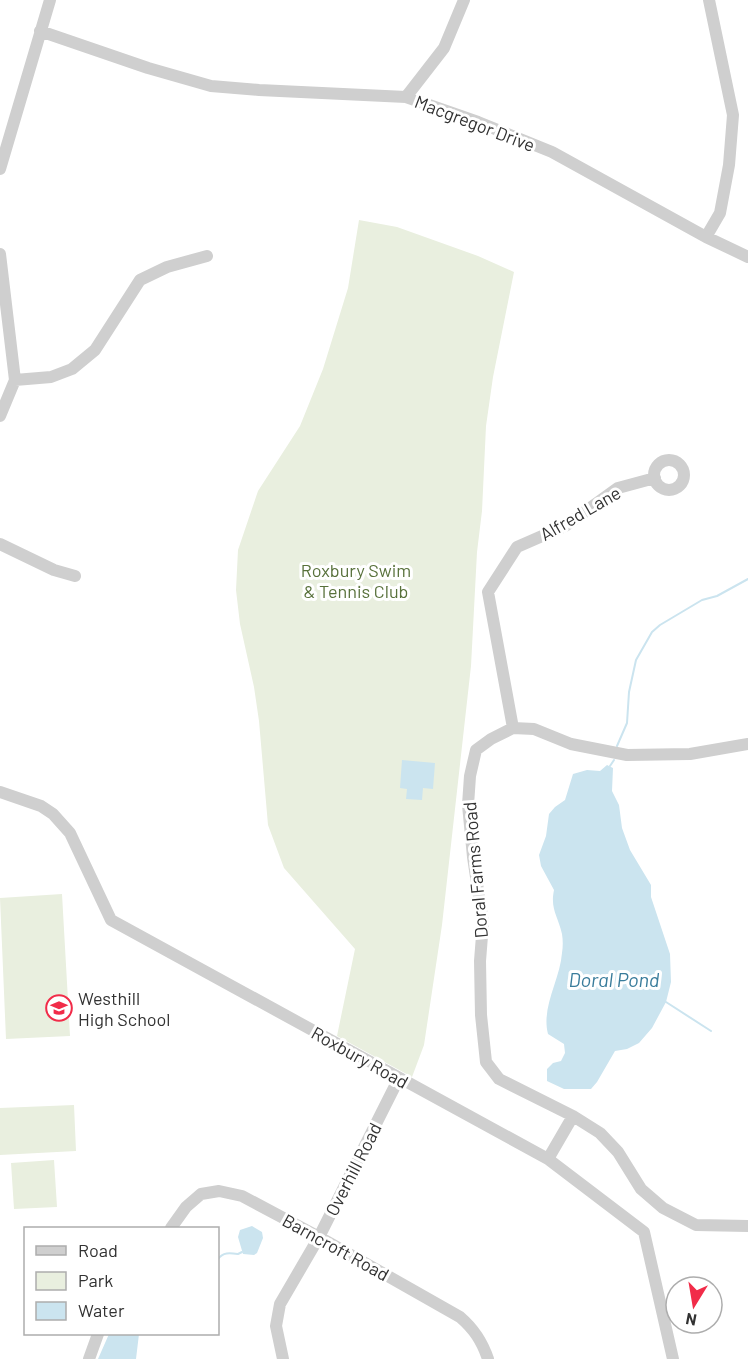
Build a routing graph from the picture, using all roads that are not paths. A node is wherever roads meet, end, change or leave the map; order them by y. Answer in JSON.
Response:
{"nodes":[{"id":1,"x":50,"y":0,"type":"edge"},
{"id":2,"x":464,"y":0,"type":"edge"},
{"id":3,"x":709,"y":0,"type":"edge"},
{"id":4,"x":40,"y":31,"type":"junction"},
{"id":5,"x":406,"y":97,"type":"junction"},
{"id":6,"x":0,"y":169,"type":"edge"},
{"id":7,"x":706,"y":237,"type":"junction"},
{"id":8,"x":0,"y":254,"type":"edge"},
{"id":9,"x":207,"y":256,"type":"dead end"},
{"id":10,"x":748,"y":257,"type":"edge"},
{"id":11,"x":15,"y":380,"type":"junction"},
{"id":12,"x":0,"y":416,"type":"edge"},
{"id":13,"x":655,"y":478,"type":"dead end"},
{"id":14,"x":0,"y":543,"type":"edge"},
{"id":15,"x":75,"y":576,"type":"dead end"},
{"id":16,"x":513,"y":728,"type":"junction"},
{"id":17,"x":748,"y":744,"type":"edge"},
{"id":18,"x":0,"y":792,"type":"edge"},
{"id":19,"x":399,"y":1078,"type":"junction"},
{"id":20,"x":573,"y":1116,"type":"junction"},
{"id":21,"x":548,"y":1159,"type":"junction"},
{"id":22,"x":748,"y":1226,"type":"edge"},
{"id":23,"x":172,"y":1227,"type":"edge"},
{"id":24,"x":319,"y":1236,"type":"junction"},
{"id":25,"x":98,"y":1335,"type":"edge"},
{"id":26,"x":89,"y":1359,"type":"edge"},
{"id":27,"x":283,"y":1359,"type":"edge"},
{"id":28,"x":488,"y":1359,"type":"edge"},
{"id":29,"x":674,"y":1359,"type":"edge"}],
"edges":[{"from":1,"to":4,"type":"street"},
{"from":2,"to":5,"type":"street"},
{"from":3,"to":7,"type":"street"},
{"from":4,"to":5,"type":"street","name":"Macgregor Drive"},
{"from":4,"to":6,"type":"street"},
{"from":5,"to":7,"type":"street","name":"Macgregor Drive"},
{"from":7,"to":10,"type":"street","name":"Macgregor Drive"},
{"from":8,"to":11,"type":"street"},
{"from":9,"to":11,"type":"street"},
{"from":11,"to":12,"type":"street"},
{"from":13,"to":16,"type":"street","name":"Alfred Lane"},
{"from":14,"to":15,"type":"street"},
{"from":16,"to":17,"type":"street"},
{"from":16,"to":20,"type":"street","name":"Doral Farms Road"},
{"from":18,"to":19,"type":"street","name":"Roxbury Road"},
{"from":19,"to":21,"type":"street","name":"Roxbury Road"},
{"from":19,"to":24,"type":"street","name":"Overhill Road"},
{"from":20,"to":21,"type":"street"},
{"from":20,"to":22,"type":"street","name":"Doral Farms Road"},
{"from":21,"to":29,"type":"street","name":"Roxbury Road"},
{"from":23,"to":24,"type":"street","name":"Barncroft Road"},
{"from":24,"to":27,"type":"street","name":"Overhill Road"},
{"from":24,"to":28,"type":"street","name":"Barncroft Road"},
{"from":25,"to":26,"type":"street"}]}
